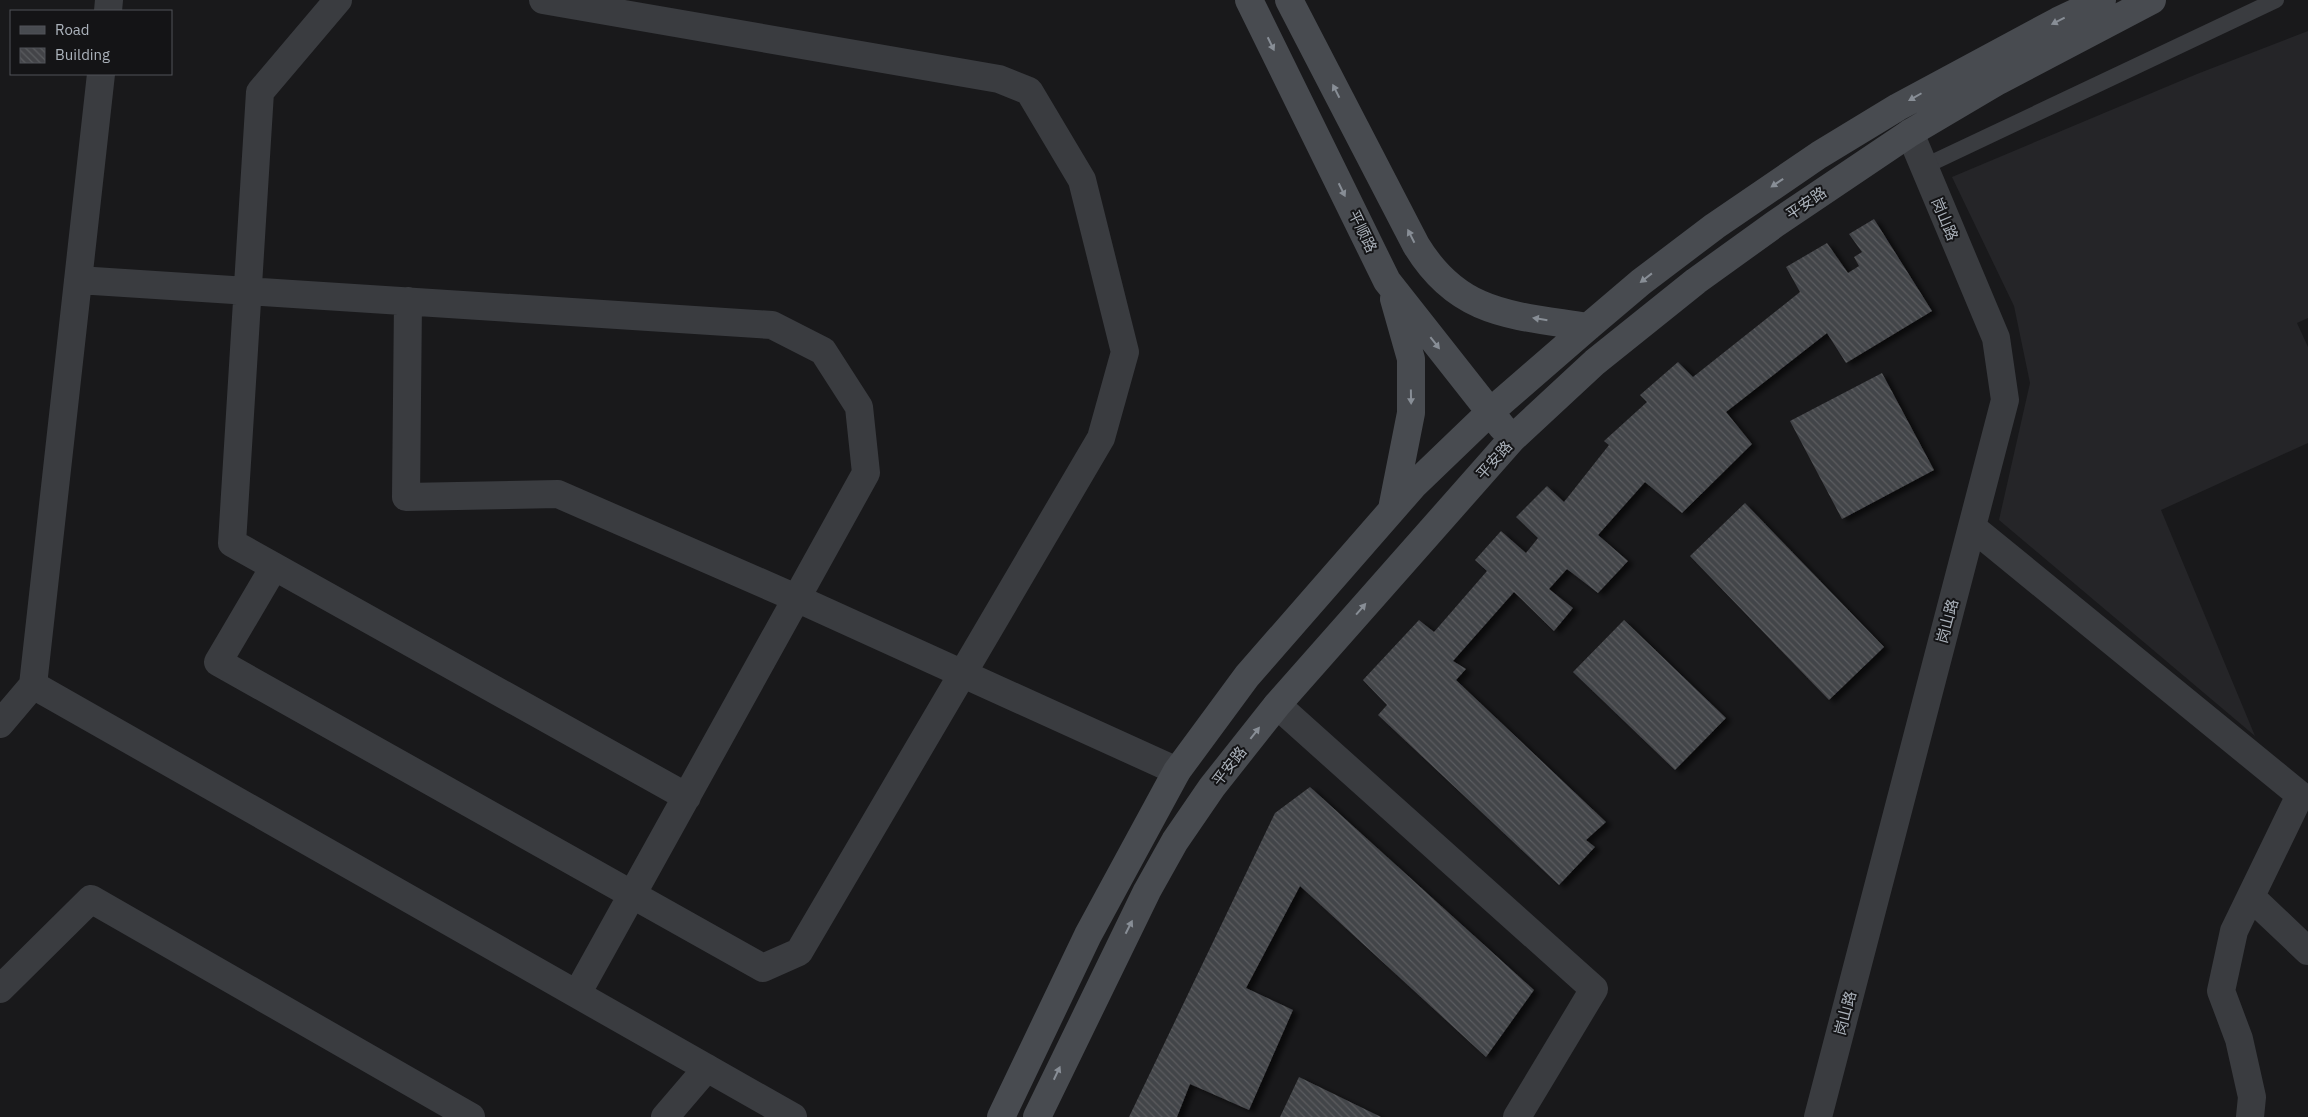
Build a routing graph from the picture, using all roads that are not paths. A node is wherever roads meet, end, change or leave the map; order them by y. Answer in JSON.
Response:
{"nodes":[{"id":1,"x":338,"y":0,"type":"edge"},
{"id":2,"x":543,"y":0,"type":"edge"},
{"id":3,"x":1249,"y":0,"type":"edge"},
{"id":4,"x":1289,"y":0,"type":"edge"},
{"id":5,"x":2102,"y":0,"type":"edge"},
{"id":6,"x":2276,"y":0,"type":"edge"},
{"id":7,"x":2141,"y":2,"type":"edge"},
{"id":8,"x":101,"y":75,"type":"edge"},
{"id":9,"x":1910,"y":133,"type":"junction"},
{"id":10,"x":1924,"y":167,"type":"junction"},
{"id":11,"x":78,"y":280,"type":"junction"},
{"id":12,"x":1387,"y":281,"type":"junction"},
{"id":13,"x":248,"y":291,"type":"junction"},
{"id":14,"x":408,"y":301,"type":"junction"},
{"id":15,"x":1588,"y":327,"type":"junction"},
{"id":16,"x":1490,"y":412,"type":"junction"},
{"id":17,"x":1512,"y":439,"type":"junction"},
{"id":18,"x":1391,"y":510,"type":"junction"},
{"id":19,"x":1972,"y":527,"type":"junction"},
{"id":20,"x":274,"y":567,"type":"junction"},
{"id":21,"x":796,"y":598,"type":"junction"},
{"id":22,"x":962,"y":672,"type":"junction"},
{"id":23,"x":32,"y":685,"type":"junction"},
{"id":24,"x":1277,"y":705,"type":"junction"},
{"id":25,"x":0,"y":724,"type":"edge"},
{"id":26,"x":1177,"y":771,"type":"junction"},
{"id":27,"x":687,"y":797,"type":"junction"},
{"id":28,"x":633,"y":893,"type":"junction"},
{"id":29,"x":2251,"y":897,"type":"junction"},
{"id":30,"x":2308,"y":951,"type":"edge"},
{"id":31,"x":0,"y":989,"type":"edge"},
{"id":32,"x":577,"y":994,"type":"junction"},
{"id":33,"x":707,"y":1068,"type":"junction"},
{"id":34,"x":471,"y":1117,"type":"edge"},
{"id":35,"x":665,"y":1117,"type":"edge"},
{"id":36,"x":793,"y":1117,"type":"edge"},
{"id":37,"x":1002,"y":1117,"type":"edge"},
{"id":38,"x":1036,"y":1117,"type":"edge"},
{"id":39,"x":1517,"y":1117,"type":"edge"},
{"id":40,"x":1818,"y":1117,"type":"edge"},
{"id":41,"x":2250,"y":1117,"type":"edge"}],
"edges":[{"from":1,"to":13,"type":"street"},
{"from":2,"to":22,"type":"street"},
{"from":3,"to":12,"type":"main road","name":"平顺路","one_way":true},
{"from":15,"to":4,"type":"main road","one_way":true},
{"from":5,"to":15,"type":"main road","one_way":true},
{"from":6,"to":10,"type":"lane"},
{"from":7,"to":9,"type":"main road","name":"平安路"},
{"from":8,"to":11,"type":"street"},
{"from":9,"to":10,"type":"street","name":"岗山路"},
{"from":9,"to":17,"type":"main road","name":"平安路"},
{"from":10,"to":19,"type":"street","name":"岗山路"},
{"from":11,"to":13,"type":"street"},
{"from":11,"to":23,"type":"street"},
{"from":12,"to":16,"type":"main road","name":"平顺路","one_way":true},
{"from":12,"to":18,"type":"main road","one_way":true},
{"from":13,"to":14,"type":"street"},
{"from":13,"to":20,"type":"street"},
{"from":14,"to":21,"type":"street"},
{"from":14,"to":21,"type":"street"},
{"from":15,"to":16,"type":"main road"},
{"from":16,"to":17,"type":"main road","name":"平顺路"},
{"from":16,"to":18,"type":"main road"},
{"from":24,"to":17,"type":"main road","name":"平安路","one_way":true},
{"from":18,"to":26,"type":"main road"},
{"from":19,"to":29,"type":"street"},
{"from":19,"to":40,"type":"street","name":"岗山路"},
{"from":20,"to":27,"type":"street"},
{"from":20,"to":28,"type":"street"},
{"from":21,"to":22,"type":"street"},
{"from":21,"to":27,"type":"street"},
{"from":22,"to":26,"type":"street"},
{"from":22,"to":28,"type":"street"},
{"from":23,"to":25,"type":"street"},
{"from":23,"to":32,"type":"street"},
{"from":38,"to":24,"type":"main road","name":"平安路","one_way":true},
{"from":24,"to":39,"type":"street"},
{"from":26,"to":37,"type":"main road"},
{"from":27,"to":28,"type":"street"},
{"from":28,"to":32,"type":"street"},
{"from":29,"to":30,"type":"street"},
{"from":29,"to":41,"type":"street"},
{"from":31,"to":34,"type":"street"},
{"from":32,"to":33,"type":"street"},
{"from":33,"to":35,"type":"street"},
{"from":33,"to":36,"type":"street"}]}
